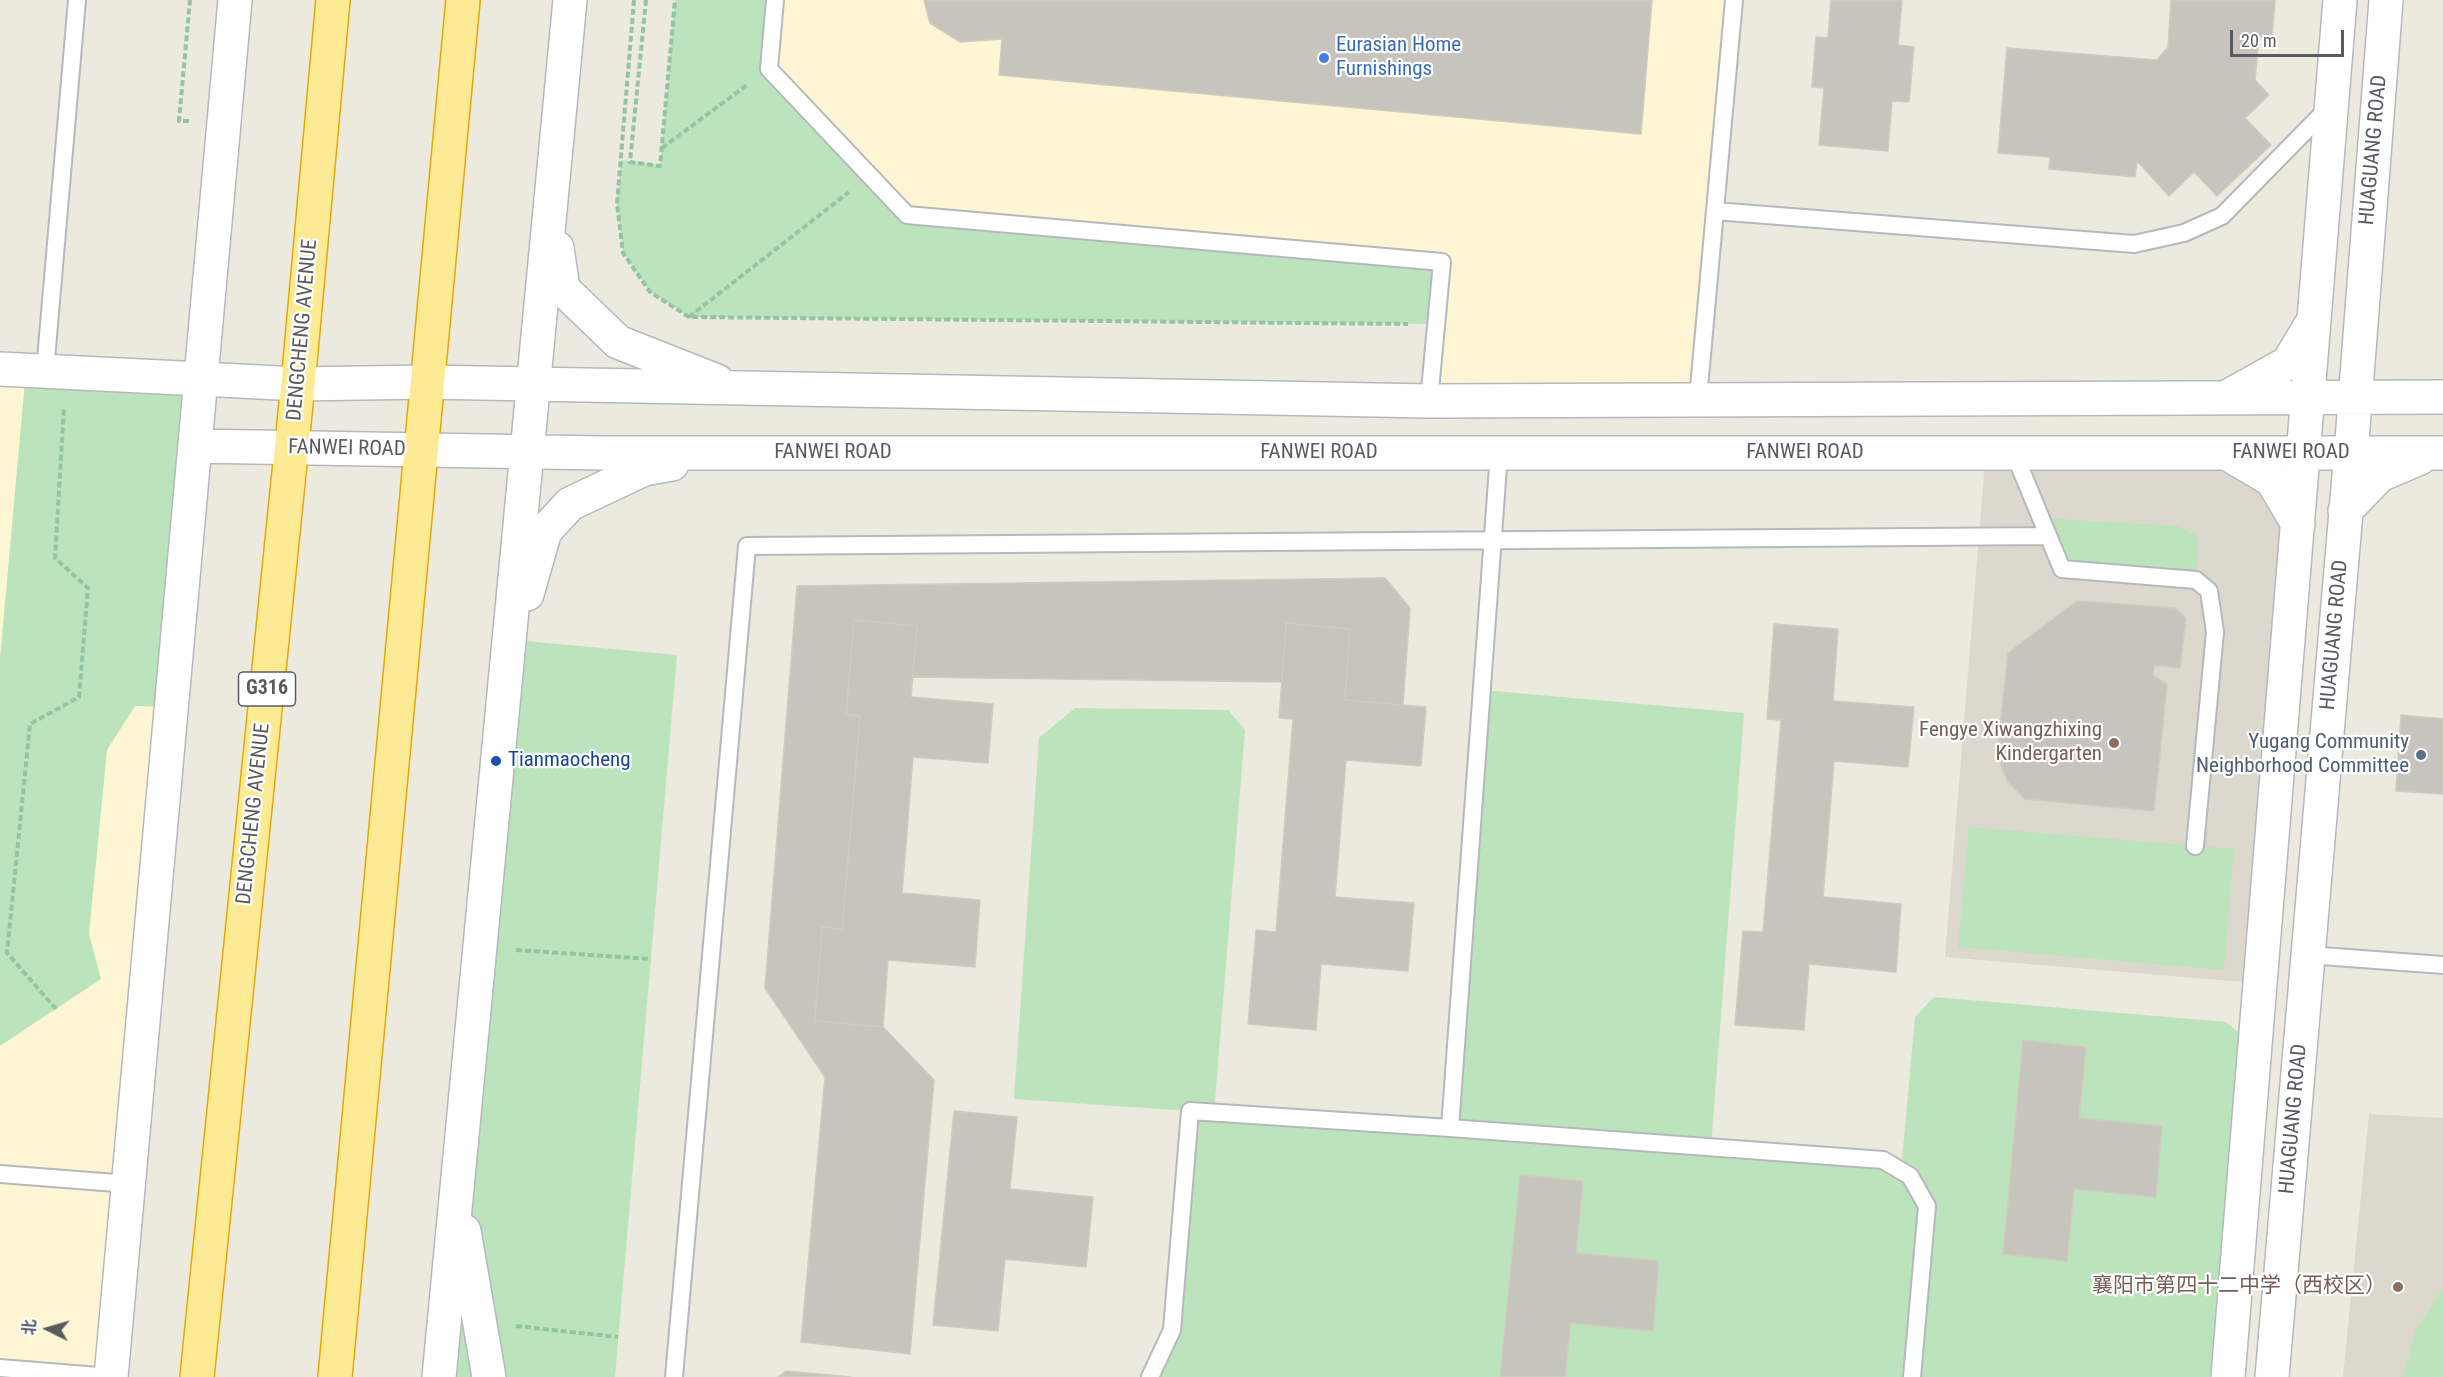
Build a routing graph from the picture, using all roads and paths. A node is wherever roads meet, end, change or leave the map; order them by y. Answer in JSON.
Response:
{"nodes":[{"id":1,"x":77,"y":0,"type":"edge"},
{"id":2,"x":235,"y":0,"type":"edge"},
{"id":3,"x":333,"y":0,"type":"edge"},
{"id":4,"x":463,"y":0,"type":"edge"},
{"id":5,"x":570,"y":0,"type":"edge"},
{"id":6,"x":634,"y":0,"type":"edge"},
{"id":7,"x":646,"y":0,"type":"edge"},
{"id":8,"x":675,"y":0,"type":"edge"},
{"id":9,"x":775,"y":0,"type":"edge"},
{"id":10,"x":1734,"y":0,"type":"edge"},
{"id":11,"x":2340,"y":0,"type":"edge"},
{"id":12,"x":2386,"y":0,"type":"edge"},
{"id":13,"x":769,"y":69,"type":"junction"},
{"id":14,"x":2332,"y":104,"type":"junction"},
{"id":15,"x":662,"y":148,"type":"junction"},
{"id":16,"x":870,"y":175,"type":"junction"},
{"id":17,"x":550,"y":203,"type":"junction"},
{"id":18,"x":1715,"y":211,"type":"junction"},
{"id":19,"x":2315,"y":316,"type":"junction"},
{"id":20,"x":689,"y":317,"type":"junction"},
{"id":21,"x":1436,"y":324,"type":"junction"},
{"id":22,"x":2359,"y":330,"type":"junction"},
{"id":23,"x":0,"y":369,"type":"edge"},
{"id":24,"x":55,"y":372,"type":"junction"},
{"id":25,"x":201,"y":379,"type":"junction"},
{"id":26,"x":427,"y":382,"type":"junction"},
{"id":27,"x":298,"y":384,"type":"junction"},
{"id":28,"x":532,"y":385,"type":"junction"},
{"id":29,"x":738,"y":389,"type":"junction"},
{"id":30,"x":2439,"y":397,"type":"edge"},
{"id":31,"x":2225,"y":398,"type":"junction"},
{"id":32,"x":2309,"y":398,"type":"junction"},
{"id":33,"x":2355,"y":398,"type":"junction"},
{"id":34,"x":1698,"y":399,"type":"junction"},
{"id":35,"x":1429,"y":401,"type":"junction"},
{"id":36,"x":195,"y":446,"type":"junction"},
{"id":37,"x":291,"y":448,"type":"junction"},
{"id":38,"x":421,"y":450,"type":"junction"},
{"id":39,"x":525,"y":452,"type":"junction"},
{"id":40,"x":727,"y":453,"type":"junction"},
{"id":41,"x":1499,"y":453,"type":"junction"},
{"id":42,"x":2014,"y":453,"type":"junction"},
{"id":43,"x":2227,"y":453,"type":"junction"},
{"id":44,"x":2305,"y":453,"type":"junction"},
{"id":45,"x":2350,"y":453,"type":"junction"},
{"id":46,"x":2437,"y":453,"type":"edge"},
{"id":47,"x":2345,"y":512,"type":"junction"},
{"id":48,"x":2298,"y":524,"type":"junction"},
{"id":49,"x":2048,"y":536,"type":"junction"},
{"id":50,"x":1493,"y":540,"type":"junction"},
{"id":51,"x":505,"y":676,"type":"junction"},
{"id":52,"x":2195,"y":846,"type":"dead end"},
{"id":53,"x":480,"y":948,"type":"junction"},
{"id":54,"x":2308,"y":954,"type":"junction"},
{"id":55,"x":651,"y":959,"type":"dead end"},
{"id":56,"x":2443,"y":965,"type":"edge"},
{"id":57,"x":56,"y":1009,"type":"dead end"},
{"id":58,"x":1450,"y":1128,"type":"junction"},
{"id":59,"x":0,"y":1174,"type":"edge"},
{"id":60,"x":129,"y":1184,"type":"junction"},
{"id":61,"x":457,"y":1189,"type":"junction"},
{"id":62,"x":480,"y":1322,"type":"junction"},
{"id":63,"x":618,"y":1336,"type":"dead end"},
{"id":64,"x":0,"y":1368,"type":"edge"},
{"id":65,"x":111,"y":1377,"type":"edge"},
{"id":66,"x":197,"y":1377,"type":"edge"},
{"id":67,"x":334,"y":1377,"type":"edge"},
{"id":68,"x":439,"y":1377,"type":"edge"},
{"id":69,"x":489,"y":1377,"type":"edge"},
{"id":70,"x":674,"y":1377,"type":"edge"},
{"id":71,"x":1150,"y":1377,"type":"edge"},
{"id":72,"x":1912,"y":1377,"type":"edge"},
{"id":73,"x":2228,"y":1377,"type":"edge"},
{"id":74,"x":2272,"y":1377,"type":"edge"}],
"edges":[{"from":1,"to":24,"type":"lane"},
{"from":2,"to":25,"type":"street"},
{"from":3,"to":27,"type":"highway","name":"DENGCHENG AVENUE","number":"G316"},
{"from":4,"to":26,"type":"highway"},
{"from":5,"to":17,"type":"street"},
{"from":6,"to":20,"type":"path"},
{"from":7,"to":15,"type":"path"},
{"from":8,"to":15,"type":"path"},
{"from":9,"to":13,"type":"lane"},
{"from":10,"to":18,"type":"lane"},
{"from":11,"to":14,"type":"street"},
{"from":12,"to":22,"type":"street","name":"HUAGUANG ROAD"},
{"from":13,"to":15,"type":"path"},
{"from":13,"to":16,"type":"lane"},
{"from":14,"to":18,"type":"lane"},
{"from":14,"to":19,"type":"street"},
{"from":16,"to":20,"type":"path"},
{"from":16,"to":21,"type":"lane"},
{"from":17,"to":28,"type":"street"},
{"from":17,"to":29,"type":"street"},
{"from":18,"to":34,"type":"lane"},
{"from":19,"to":31,"type":"street"},
{"from":19,"to":32,"type":"street"},
{"from":20,"to":21,"type":"path"},
{"from":21,"to":35,"type":"lane"},
{"from":22,"to":30,"type":"street"},
{"from":22,"to":33,"type":"street","name":"HUAGUANG ROAD"},
{"from":23,"to":24,"type":"street"},
{"from":24,"to":25,"type":"street"},
{"from":24,"to":57,"type":"path"},
{"from":25,"to":27,"type":"street"},
{"from":25,"to":36,"type":"street"},
{"from":26,"to":27,"type":"street"},
{"from":26,"to":28,"type":"street"},
{"from":26,"to":38,"type":"highway"},
{"from":27,"to":37,"type":"highway","name":"DENGCHENG AVENUE","number":"G316"},
{"from":28,"to":29,"type":"street"},
{"from":28,"to":39,"type":"street"},
{"from":29,"to":35,"type":"street"},
{"from":30,"to":33,"type":"street"},
{"from":31,"to":32,"type":"street"},
{"from":31,"to":34,"type":"street"},
{"from":32,"to":33,"type":"street"},
{"from":32,"to":44,"type":"street"},
{"from":33,"to":45,"type":"street","name":"HUAGUANG ROAD"},
{"from":34,"to":35,"type":"street"},
{"from":36,"to":37,"type":"street","name":"FANWEI ROAD"},
{"from":36,"to":60,"type":"street"},
{"from":37,"to":38,"type":"street","name":"FANWEI ROAD"},
{"from":37,"to":66,"type":"highway","name":"DENGCHENG AVENUE","number":"G316"},
{"from":38,"to":39,"type":"street","name":"FANWEI ROAD"},
{"from":38,"to":67,"type":"highway"},
{"from":39,"to":40,"type":"street","name":"FANWEI ROAD"},
{"from":39,"to":51,"type":"street"},
{"from":40,"to":41,"type":"street","name":"FANWEI ROAD"},
{"from":40,"to":51,"type":"street"},
{"from":41,"to":42,"type":"street","name":"FANWEI ROAD"},
{"from":41,"to":50,"type":"lane"},
{"from":42,"to":43,"type":"street","name":"FANWEI ROAD"},
{"from":42,"to":49,"type":"lane"},
{"from":43,"to":44,"type":"street","name":"FANWEI ROAD"},
{"from":43,"to":48,"type":"street"},
{"from":44,"to":45,"type":"street","name":"FANWEI ROAD"},
{"from":44,"to":48,"type":"street"},
{"from":45,"to":46,"type":"street","name":"FANWEI ROAD"},
{"from":45,"to":47,"type":"street","name":"HUAGUANG ROAD"},
{"from":46,"to":47,"type":"street"},
{"from":47,"to":54,"type":"street","name":"HUAGUANG ROAD"},
{"from":48,"to":73,"type":"street"},
{"from":49,"to":50,"type":"lane"},
{"from":49,"to":52,"type":"lane"},
{"from":50,"to":58,"type":"lane"},
{"from":50,"to":70,"type":"lane"},
{"from":51,"to":53,"type":"street"},
{"from":53,"to":55,"type":"path"},
{"from":53,"to":61,"type":"street"},
{"from":54,"to":56,"type":"lane"},
{"from":54,"to":74,"type":"street","name":"HUAGUANG ROAD"},
{"from":58,"to":71,"type":"lane"},
{"from":58,"to":72,"type":"lane"},
{"from":59,"to":60,"type":"lane"},
{"from":60,"to":65,"type":"street"},
{"from":61,"to":62,"type":"street"},
{"from":61,"to":68,"type":"street"},
{"from":62,"to":63,"type":"path"},
{"from":62,"to":69,"type":"street"},
{"from":64,"to":65,"type":"lane"}]}
